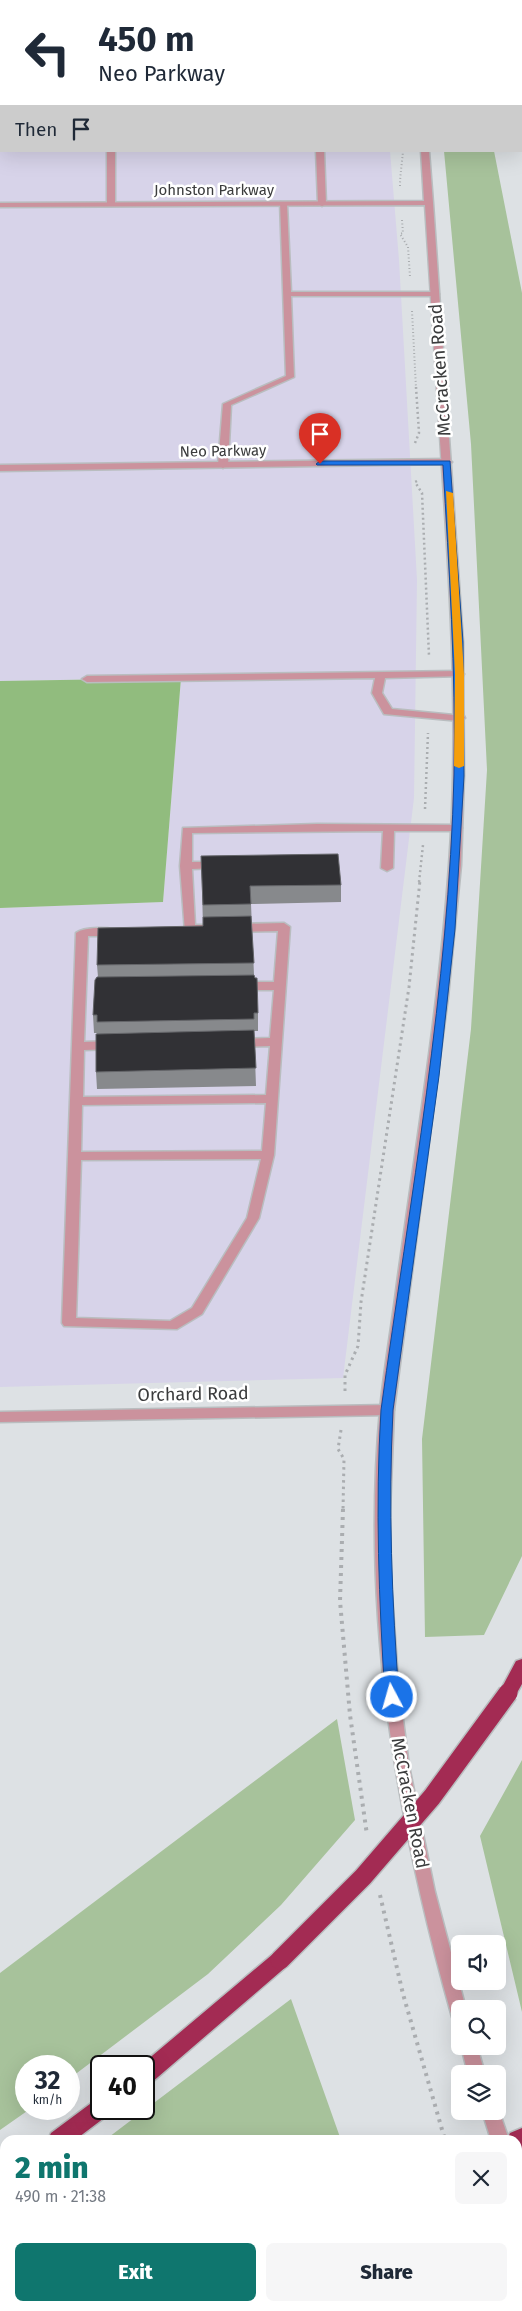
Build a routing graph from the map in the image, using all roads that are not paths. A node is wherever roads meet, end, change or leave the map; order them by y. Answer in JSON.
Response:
{"nodes":[{"id":1,"x":111,"y":152,"type":"edge"},
{"id":2,"x":320,"y":152,"type":"edge"},
{"id":3,"x":425,"y":152,"type":"edge"},
{"id":4,"x":428,"y":203,"type":"junction"},
{"id":5,"x":111,"y":204,"type":"junction"},
{"id":6,"x":283,"y":204,"type":"junction"},
{"id":7,"x":322,"y":204,"type":"junction"},
{"id":8,"x":0,"y":205,"type":"edge"},
{"id":9,"x":287,"y":294,"type":"junction"},
{"id":10,"x":435,"y":294,"type":"junction"},
{"id":11,"x":447,"y":462,"type":"junction"},
{"id":12,"x":223,"y":465,"type":"junction"},
{"id":13,"x":0,"y":468,"type":"edge"},
{"id":14,"x":459,"y":674,"type":"junction"},
{"id":15,"x":381,"y":675,"type":"junction"},
{"id":16,"x":88,"y":679,"type":"dead end"},
{"id":17,"x":460,"y":718,"type":"junction"},
{"id":18,"x":389,"y":827,"type":"junction"},
{"id":19,"x":457,"y":828,"type":"junction"},
{"id":20,"x":234,"y":865,"type":"edge"},
{"id":21,"x":186,"y":866,"type":"junction"},
{"id":22,"x":387,"y":868,"type":"dead end"},
{"id":23,"x":130,"y":931,"type":"edge"},
{"id":24,"x":230,"y":986,"type":"edge"},
{"id":25,"x":280,"y":986,"type":"junction"},
{"id":26,"x":276,"y":1042,"type":"junction"},
{"id":27,"x":227,"y":1043,"type":"edge"},
{"id":28,"x":128,"y":1045,"type":"edge"},
{"id":29,"x":78,"y":1046,"type":"junction"},
{"id":30,"x":272,"y":1099,"type":"junction"},
{"id":31,"x":77,"y":1101,"type":"junction"},
{"id":32,"x":268,"y":1155,"type":"junction"},
{"id":33,"x":75,"y":1156,"type":"junction"},
{"id":34,"x":387,"y":1410,"type":"junction"},
{"id":35,"x":0,"y":1417,"type":"edge"},
{"id":36,"x":522,"y":1666,"type":"edge"},
{"id":37,"x":455,"y":2000,"type":"edge"},
{"id":38,"x":155,"y":2067,"type":"edge"},
{"id":39,"x":90,"y":2116,"type":"edge"},
{"id":40,"x":493,"y":2120,"type":"edge"},
{"id":41,"x":65,"y":2135,"type":"edge"},
{"id":42,"x":498,"y":2135,"type":"edge"}],
"edges":[{"from":1,"to":5,"type":"street"},
{"from":2,"to":7,"type":"street"},
{"from":3,"to":4,"type":"street","name":"McCracken Road"},
{"from":4,"to":7,"type":"street","name":"Johnston Parkway"},
{"from":4,"to":10,"type":"street","name":"McCracken Road"},
{"from":5,"to":6,"type":"street","name":"Johnston Parkway"},
{"from":5,"to":8,"type":"street","name":"Johnston Parkway"},
{"from":6,"to":7,"type":"street","name":"Johnston Parkway"},
{"from":6,"to":9,"type":"street"},
{"from":9,"to":10,"type":"street"},
{"from":9,"to":12,"type":"street"},
{"from":10,"to":11,"type":"street","name":"McCracken Road"},
{"from":11,"to":12,"type":"street","name":"Neo Parkway"},
{"from":11,"to":14,"type":"street","name":"McCracken Road"},
{"from":12,"to":13,"type":"street","name":"Neo Parkway"},
{"from":14,"to":15,"type":"street"},
{"from":14,"to":17,"type":"street","name":"McCracken Road"},
{"from":15,"to":16,"type":"street"},
{"from":15,"to":17,"type":"street"},
{"from":17,"to":19,"type":"street","name":"McCracken Road"},
{"from":18,"to":19,"type":"street"},
{"from":18,"to":21,"type":"street"},
{"from":18,"to":22,"type":"street"},
{"from":19,"to":34,"type":"street","name":"McCracken Road"},
{"from":20,"to":21,"type":"street"},
{"from":21,"to":25,"type":"street"},
{"from":23,"to":29,"type":"street"},
{"from":24,"to":25,"type":"street"},
{"from":25,"to":26,"type":"street"},
{"from":26,"to":27,"type":"street"},
{"from":26,"to":30,"type":"street"},
{"from":28,"to":29,"type":"street"},
{"from":29,"to":31,"type":"street"},
{"from":30,"to":31,"type":"street"},
{"from":30,"to":32,"type":"street"},
{"from":31,"to":33,"type":"street"},
{"from":32,"to":33,"type":"street"},
{"from":32,"to":33,"type":"street"},
{"from":34,"to":35,"type":"street","name":"Orchard Road"},
{"from":34,"to":37,"type":"street","name":"McCracken Road"},
{"from":36,"to":38,"type":"highway","bridge":true},
{"from":39,"to":41,"type":"highway"},
{"from":40,"to":42,"type":"street"}]}
